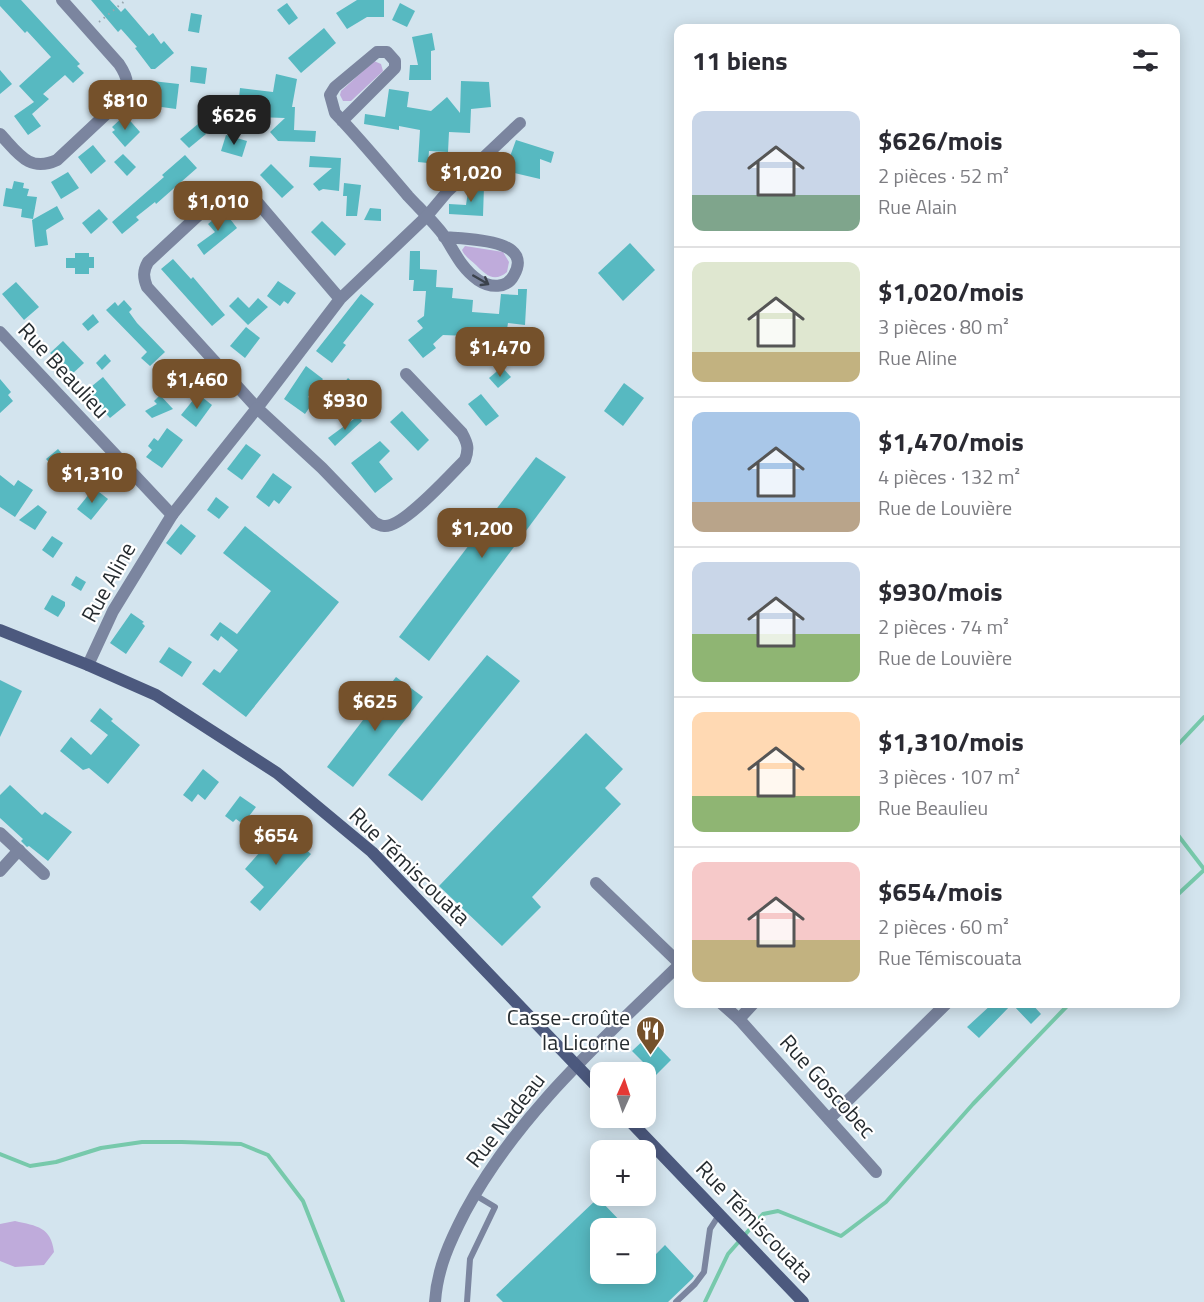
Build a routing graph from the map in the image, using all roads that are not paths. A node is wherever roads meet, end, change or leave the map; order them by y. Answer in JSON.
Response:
{"nodes":[{"id":1,"x":62,"y":0,"type":"edge"},
{"id":2,"x":342,"y":121,"type":"junction"},
{"id":3,"x":520,"y":123,"type":"dead end"},
{"id":4,"x":0,"y":134,"type":"edge"},
{"id":5,"x":426,"y":217,"type":"junction"},
{"id":6,"x":444,"y":237,"type":"junction"},
{"id":7,"x":340,"y":299,"type":"junction"},
{"id":8,"x":0,"y":332,"type":"edge"},
{"id":9,"x":406,"y":374,"type":"dead end"},
{"id":10,"x":257,"y":408,"type":"junction"},
{"id":11,"x":172,"y":515,"type":"junction"},
{"id":12,"x":0,"y":630,"type":"edge"},
{"id":13,"x":88,"y":665,"type":"junction"},
{"id":14,"x":0,"y":832,"type":"edge"},
{"id":15,"x":19,"y":850,"type":"junction"},
{"id":16,"x":0,"y":871,"type":"edge"},
{"id":17,"x":44,"y":874,"type":"dead end"},
{"id":18,"x":596,"y":883,"type":"dead end"},
{"id":19,"x":674,"y":960,"type":"edge"},
{"id":20,"x":674,"y":968,"type":"edge"},
{"id":21,"x":727,"y":1008,"type":"edge"},
{"id":22,"x":749,"y":1008,"type":"edge"},
{"id":23,"x":942,"y":1008,"type":"edge"},
{"id":24,"x":739,"y":1019,"type":"junction"},
{"id":25,"x":577,"y":1066,"type":"junction"},
{"id":26,"x":590,"y":1080,"type":"edge"},
{"id":27,"x":829,"y":1119,"type":"junction"},
{"id":28,"x":637,"y":1128,"type":"edge"},
{"id":29,"x":876,"y":1172,"type":"dead end"},
{"id":30,"x":474,"y":1195,"type":"junction"},
{"id":31,"x":720,"y":1214,"type":"junction"},
{"id":32,"x":435,"y":1302,"type":"edge"},
{"id":33,"x":467,"y":1302,"type":"edge"},
{"id":34,"x":676,"y":1302,"type":"edge"},
{"id":35,"x":803,"y":1302,"type":"edge"}],
"edges":[{"from":1,"to":4,"type":"street"},
{"from":2,"to":2,"type":"street"},
{"from":2,"to":5,"type":"street"},
{"from":3,"to":5,"type":"street"},
{"from":5,"to":6,"type":"street"},
{"from":5,"to":7,"type":"street"},
{"from":6,"to":6,"type":"street","one_way":true},
{"from":7,"to":10,"type":"street","name":"Rue Aline"},
{"from":7,"to":10,"type":"street"},
{"from":8,"to":11,"type":"street","name":"Rue Beaulieu"},
{"from":9,"to":10,"type":"street"},
{"from":10,"to":11,"type":"street","name":"Rue Aline"},
{"from":11,"to":13,"type":"street","name":"Rue Aline"},
{"from":12,"to":13,"type":"main road","name":"Rue Témiscouata"},
{"from":13,"to":25,"type":"main road","name":"Rue Témiscouata"},
{"from":14,"to":15,"type":"street"},
{"from":15,"to":16,"type":"street"},
{"from":15,"to":17,"type":"street"},
{"from":18,"to":19,"type":"street"},
{"from":20,"to":25,"type":"street","name":"Rue Nadeau"},
{"from":21,"to":24,"type":"street","name":"Rue Goscobec"},
{"from":22,"to":24,"type":"street"},
{"from":23,"to":27,"type":"street"},
{"from":24,"to":27,"type":"street","name":"Rue Goscobec"},
{"from":25,"to":26,"type":"main road","name":"Rue Témiscouata"},
{"from":25,"to":30,"type":"street","name":"Rue Nadeau"},
{"from":27,"to":29,"type":"street","name":"Rue Goscobec"},
{"from":28,"to":31,"type":"main road","name":"Rue Témiscouata"},
{"from":30,"to":32,"type":"street","name":"Rue Nadeau"},
{"from":30,"to":33,"type":"lane"},
{"from":31,"to":34,"type":"lane"},
{"from":31,"to":35,"type":"main road","name":"Rue Témiscouata"}]}
